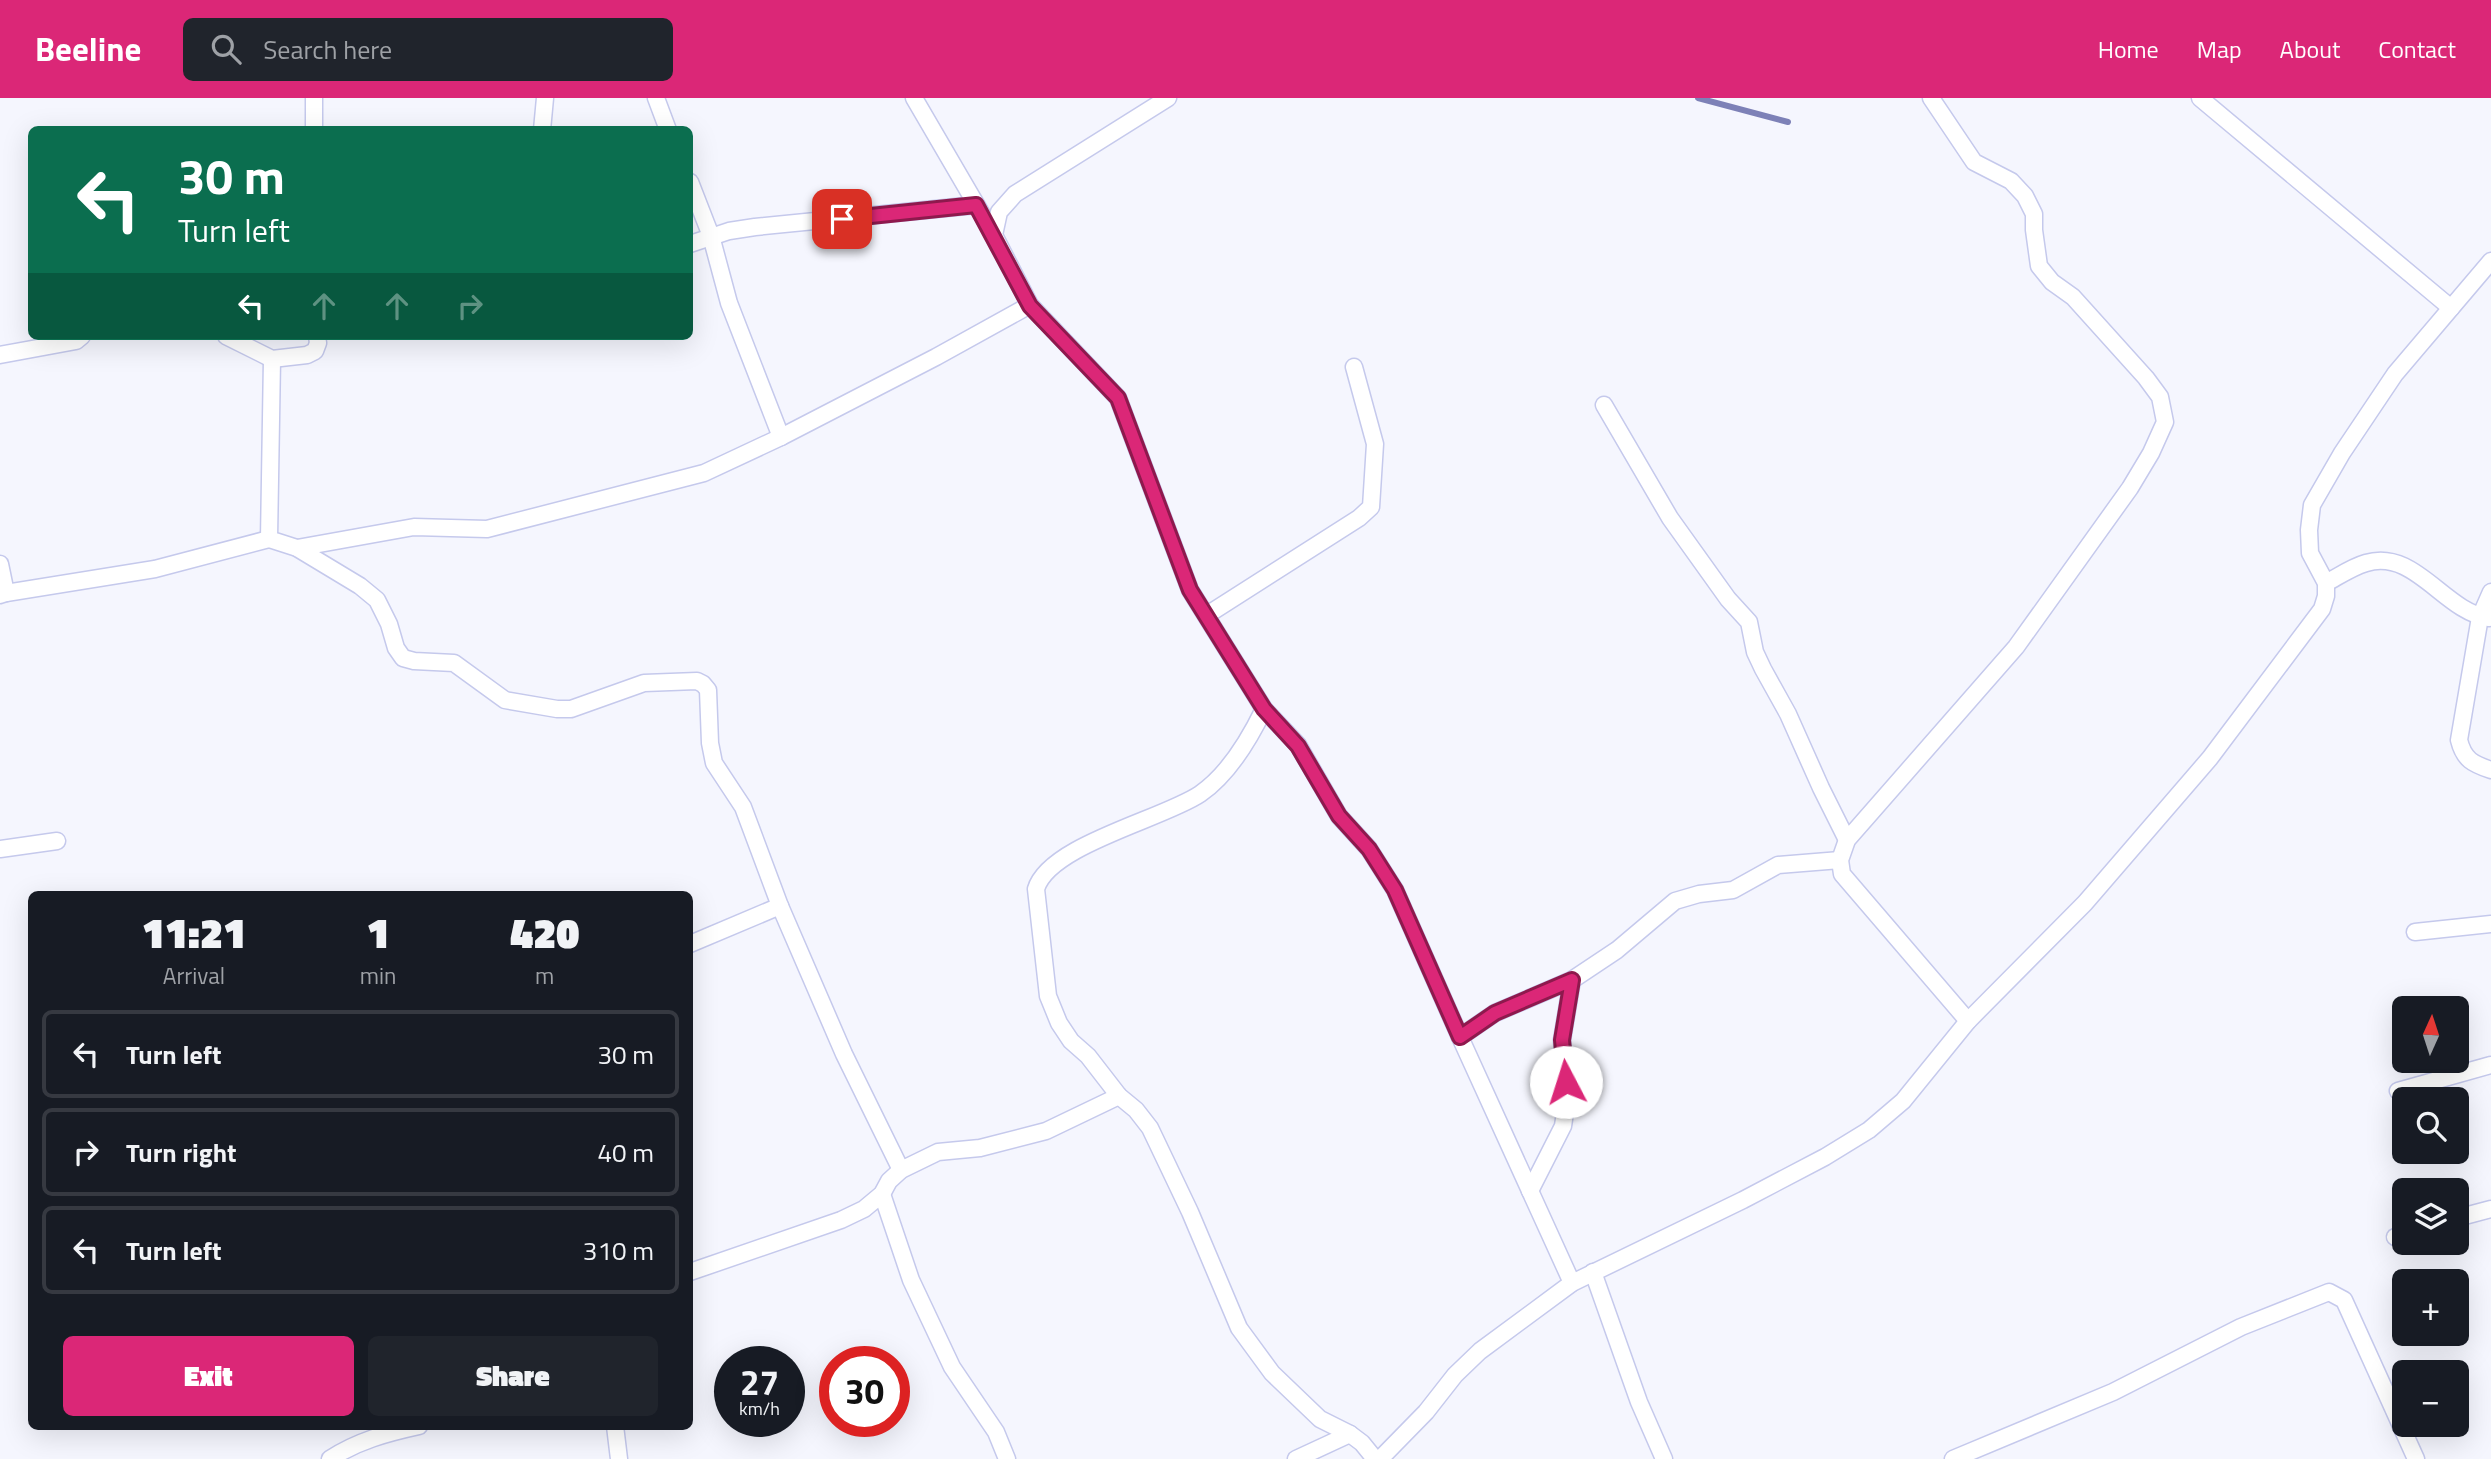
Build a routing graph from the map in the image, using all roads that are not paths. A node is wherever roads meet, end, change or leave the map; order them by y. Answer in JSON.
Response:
{"nodes":[{"id":1,"x":314,"y":98,"type":"edge"},
{"id":2,"x":545,"y":98,"type":"edge"},
{"id":3,"x":656,"y":98,"type":"edge"},
{"id":4,"x":914,"y":98,"type":"edge"},
{"id":5,"x":1168,"y":98,"type":"edge"},
{"id":6,"x":1931,"y":98,"type":"edge"},
{"id":7,"x":2200,"y":98,"type":"edge"},
{"id":8,"x":314,"y":126,"type":"edge"},
{"id":9,"x":542,"y":126,"type":"edge"},
{"id":10,"x":666,"y":126,"type":"edge"},
{"id":11,"x":693,"y":190,"type":"edge"},
{"id":12,"x":976,"y":205,"type":"junction"},
{"id":13,"x":994,"y":235,"type":"junction"},
{"id":14,"x":711,"y":236,"type":"junction"},
{"id":15,"x":693,"y":243,"type":"edge"},
{"id":16,"x":2491,"y":261,"type":"edge"},
{"id":17,"x":1030,"y":306,"type":"junction"},
{"id":18,"x":2451,"y":308,"type":"junction"},
{"id":19,"x":77,"y":340,"type":"edge"},
{"id":20,"x":234,"y":340,"type":"edge"},
{"id":21,"x":318,"y":340,"type":"edge"},
{"id":22,"x":0,"y":355,"type":"edge"},
{"id":23,"x":272,"y":359,"type":"junction"},
{"id":24,"x":1354,"y":367,"type":"dead end"},
{"id":25,"x":1604,"y":405,"type":"dead end"},
{"id":26,"x":781,"y":437,"type":"junction"},
{"id":27,"x":269,"y":540,"type":"junction"},
{"id":28,"x":297,"y":548,"type":"junction"},
{"id":29,"x":0,"y":565,"type":"edge"},
{"id":30,"x":2326,"y":583,"type":"junction"},
{"id":31,"x":2491,"y":592,"type":"edge"},
{"id":32,"x":3,"y":594,"type":"edge"},
{"id":33,"x":1207,"y":615,"type":"junction"},
{"id":34,"x":2486,"y":617,"type":"edge"},
{"id":35,"x":1264,"y":709,"type":"junction"},
{"id":36,"x":2491,"y":770,"type":"edge"},
{"id":37,"x":1847,"y":840,"type":"junction"},
{"id":38,"x":57,"y":841,"type":"dead end"},
{"id":39,"x":0,"y":849,"type":"edge"},
{"id":40,"x":1840,"y":860,"type":"junction"},
{"id":41,"x":780,"y":906,"type":"junction"},
{"id":42,"x":2491,"y":924,"type":"edge"},
{"id":43,"x":2415,"y":932,"type":"dead end"},
{"id":44,"x":693,"y":943,"type":"edge"},
{"id":45,"x":1572,"y":980,"type":"junction"},
{"id":46,"x":1968,"y":1021,"type":"junction"},
{"id":47,"x":1460,"y":1037,"type":"junction"},
{"id":48,"x":2491,"y":1065,"type":"edge"},
{"id":49,"x":2412,"y":1087,"type":"edge"},
{"id":50,"x":1119,"y":1096,"type":"junction"},
{"id":51,"x":901,"y":1170,"type":"junction"},
{"id":52,"x":1530,"y":1191,"type":"junction"},
{"id":53,"x":882,"y":1194,"type":"junction"},
{"id":54,"x":2491,"y":1209,"type":"edge"},
{"id":55,"x":2469,"y":1215,"type":"edge"},
{"id":56,"x":693,"y":1271,"type":"edge"},
{"id":57,"x":1593,"y":1272,"type":"junction"},
{"id":58,"x":1572,"y":1283,"type":"junction"},
{"id":59,"x":401,"y":1430,"type":"edge"},
{"id":60,"x":615,"y":1430,"type":"edge"},
{"id":61,"x":1350,"y":1434,"type":"junction"},
{"id":62,"x":330,"y":1459,"type":"edge"},
{"id":63,"x":619,"y":1459,"type":"edge"},
{"id":64,"x":1007,"y":1459,"type":"edge"},
{"id":65,"x":1296,"y":1459,"type":"edge"},
{"id":66,"x":1377,"y":1459,"type":"edge"},
{"id":67,"x":1664,"y":1459,"type":"edge"},
{"id":68,"x":1953,"y":1459,"type":"edge"},
{"id":69,"x":2416,"y":1459,"type":"edge"}],
"edges":[{"from":1,"to":8,"type":"street"},
{"from":2,"to":9,"type":"street"},
{"from":3,"to":10,"type":"street"},
{"from":4,"to":12,"type":"street"},
{"from":5,"to":13,"type":"street"},
{"from":6,"to":37,"type":"street"},
{"from":7,"to":18,"type":"street"},
{"from":11,"to":14,"type":"street"},
{"from":12,"to":13,"type":"street"},
{"from":12,"to":14,"type":"street"},
{"from":13,"to":17,"type":"street"},
{"from":14,"to":15,"type":"street"},
{"from":14,"to":26,"type":"street"},
{"from":16,"to":18,"type":"street"},
{"from":17,"to":26,"type":"street"},
{"from":17,"to":33,"type":"street"},
{"from":18,"to":30,"type":"street"},
{"from":19,"to":22,"type":"street"},
{"from":20,"to":23,"type":"street"},
{"from":21,"to":23,"type":"street"},
{"from":23,"to":27,"type":"street"},
{"from":24,"to":33,"type":"street"},
{"from":25,"to":37,"type":"street"},
{"from":26,"to":28,"type":"street"},
{"from":27,"to":28,"type":"street"},
{"from":27,"to":32,"type":"street"},
{"from":28,"to":41,"type":"street"},
{"from":29,"to":32,"type":"street"},
{"from":30,"to":34,"type":"street"},
{"from":30,"to":46,"type":"street"},
{"from":31,"to":34,"type":"street"},
{"from":33,"to":35,"type":"street"},
{"from":34,"to":36,"type":"street"},
{"from":35,"to":47,"type":"street"},
{"from":35,"to":50,"type":"street"},
{"from":37,"to":40,"type":"street"},
{"from":38,"to":39,"type":"street"},
{"from":40,"to":45,"type":"street"},
{"from":40,"to":46,"type":"street"},
{"from":41,"to":44,"type":"street"},
{"from":41,"to":51,"type":"street"},
{"from":42,"to":43,"type":"street"},
{"from":45,"to":47,"type":"street"},
{"from":45,"to":52,"type":"street"},
{"from":46,"to":57,"type":"street"},
{"from":47,"to":52,"type":"street"},
{"from":48,"to":49,"type":"street"},
{"from":50,"to":51,"type":"street"},
{"from":50,"to":61,"type":"street"},
{"from":51,"to":53,"type":"street"},
{"from":52,"to":58,"type":"street"},
{"from":53,"to":56,"type":"street"},
{"from":53,"to":64,"type":"street"},
{"from":54,"to":55,"type":"street"},
{"from":57,"to":58,"type":"street"},
{"from":57,"to":67,"type":"street"},
{"from":58,"to":66,"type":"street"},
{"from":59,"to":62,"type":"street"},
{"from":60,"to":63,"type":"street"},
{"from":61,"to":65,"type":"street"},
{"from":61,"to":66,"type":"street"},
{"from":68,"to":69,"type":"street"}]}
